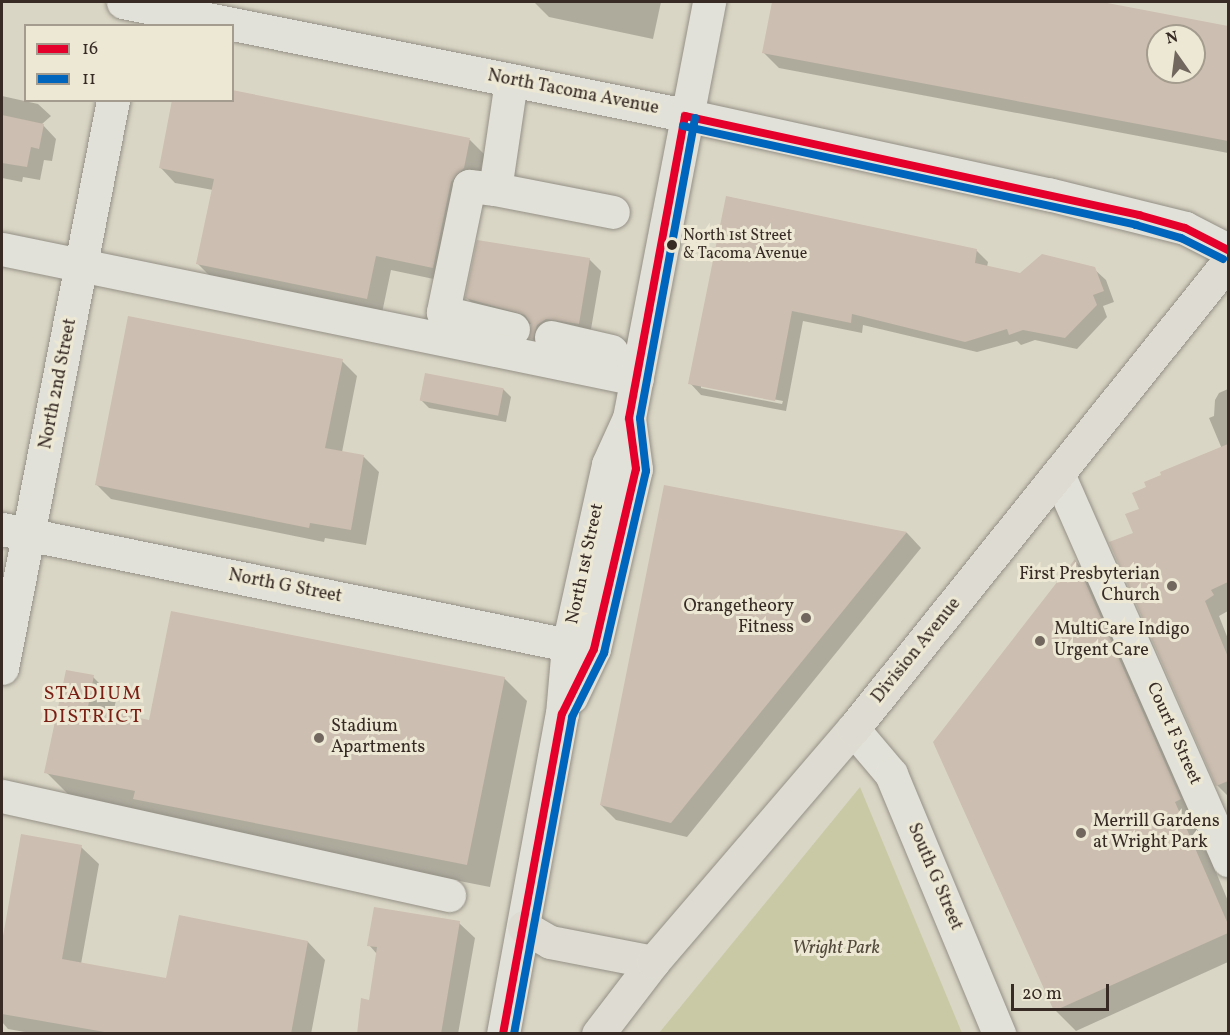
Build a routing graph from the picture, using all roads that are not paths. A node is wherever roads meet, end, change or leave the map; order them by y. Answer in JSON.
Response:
{"nodes":[{"id":1,"x":710,"y":2,"type":"edge"},
{"id":2,"x":128,"y":8,"type":"edge"},
{"id":3,"x":212,"y":24,"type":"edge"},
{"id":4,"x":234,"y":28,"type":"edge"},
{"id":5,"x":511,"y":81,"type":"junction"},
{"id":6,"x":113,"y":102,"type":"edge"},
{"id":7,"x":686,"y":116,"type":"junction"},
{"id":8,"x":495,"y":189,"type":"junction"},
{"id":9,"x":614,"y":212,"type":"dead end"},
{"id":10,"x":2,"y":249,"type":"edge"},
{"id":11,"x":1228,"y":250,"type":"edge"},
{"id":12,"x":1228,"y":262,"type":"edge"},
{"id":13,"x":83,"y":266,"type":"junction"},
{"id":14,"x":513,"y":329,"type":"dead end"},
{"id":15,"x":551,"y":337,"type":"dead end"},
{"id":16,"x":639,"y":369,"type":"junction"},
{"id":17,"x":629,"y":418,"type":"junction"},
{"id":18,"x":1059,"y":476,"type":"junction"},
{"id":19,"x":15,"y":532,"type":"edge"},
{"id":20,"x":568,"y":645,"type":"junction"},
{"id":21,"x":2,"y":668,"type":"edge"},
{"id":22,"x":562,"y":714,"type":"junction"},
{"id":23,"x":853,"y":729,"type":"junction"},
{"id":24,"x":2,"y":796,"type":"edge"},
{"id":25,"x":1228,"y":860,"type":"edge"},
{"id":26,"x":449,"y":895,"type":"dead end"},
{"id":27,"x":524,"y":927,"type":"junction"},
{"id":28,"x":653,"y":963,"type":"junction"},
{"id":29,"x":503,"y":1034,"type":"edge"},
{"id":30,"x":598,"y":1034,"type":"edge"},
{"id":31,"x":999,"y":1034,"type":"edge"}],
"edges":[{"from":1,"to":7,"type":"street","name":"North 1st Street"},
{"from":2,"to":3,"type":"street","name":"North Tacoma Avenue"},
{"from":4,"to":5,"type":"street","name":"North Tacoma Avenue"},
{"from":5,"to":7,"type":"street","name":"North Tacoma Avenue"},
{"from":5,"to":8,"type":"street"},
{"from":6,"to":13,"type":"street","name":"North 2nd Street"},
{"from":7,"to":11,"type":"street","name":"North Tacoma Avenue"},
{"from":7,"to":16,"type":"street","name":"North 1st Street"},
{"from":8,"to":9,"type":"street"},
{"from":8,"to":14,"type":"street"},
{"from":10,"to":13,"type":"street"},
{"from":12,"to":18,"type":"main road","name":"Division Avenue"},
{"from":13,"to":16,"type":"street"},
{"from":13,"to":19,"type":"street","name":"North 2nd Street"},
{"from":15,"to":16,"type":"street"},
{"from":16,"to":17,"type":"street","name":"North 1st Street"},
{"from":17,"to":20,"type":"street","name":"North 1st Street"},
{"from":17,"to":22,"type":"street","name":"North 1st Street"},
{"from":18,"to":23,"type":"main road","name":"Division Avenue"},
{"from":18,"to":25,"type":"street","name":"Court F Street"},
{"from":19,"to":20,"type":"street","name":"North G Street"},
{"from":19,"to":21,"type":"street","name":"North 2nd Street"},
{"from":20,"to":22,"type":"street","name":"North 1st Street"},
{"from":22,"to":27,"type":"street","name":"North 1st Street"},
{"from":23,"to":28,"type":"main road","name":"Division Avenue"},
{"from":23,"to":31,"type":"street","name":"South G Street"},
{"from":24,"to":26,"type":"street"},
{"from":27,"to":28,"type":"main road"},
{"from":27,"to":29,"type":"street","name":"North 1st Street"},
{"from":28,"to":30,"type":"main road","name":"Division Avenue"}]}
